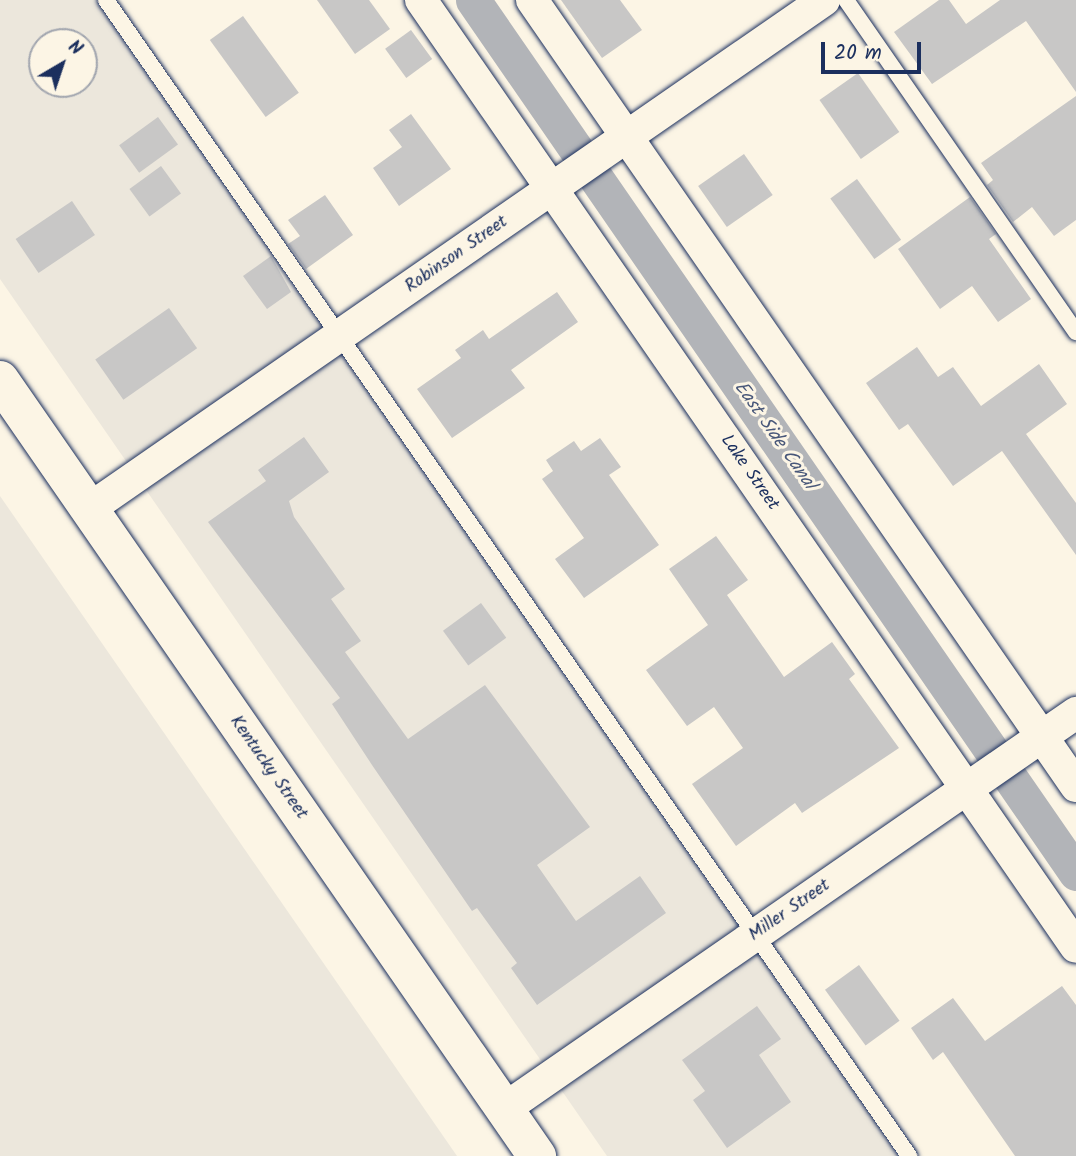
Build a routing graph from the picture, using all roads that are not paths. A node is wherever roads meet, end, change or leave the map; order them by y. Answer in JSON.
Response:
{"nodes":[{"id":1,"x":106,"y":0,"type":"edge"},
{"id":2,"x":421,"y":0,"type":"edge"},
{"id":3,"x":532,"y":0,"type":"edge"},
{"id":4,"x":824,"y":0,"type":"edge"},
{"id":5,"x":846,"y":0,"type":"edge"},
{"id":6,"x":626,"y":137,"type":"junction"},
{"id":7,"x":552,"y":189,"type":"junction"},
{"id":8,"x":1076,"y":332,"type":"edge"},
{"id":9,"x":340,"y":335,"type":"junction"},
{"id":10,"x":0,"y":380,"type":"edge"},
{"id":11,"x":89,"y":509,"type":"junction"},
{"id":12,"x":1076,"y":713,"type":"edge"},
{"id":13,"x":1042,"y":736,"type":"junction"},
{"id":14,"x":1076,"y":786,"type":"edge"},
{"id":15,"x":967,"y":789,"type":"junction"},
{"id":16,"x":756,"y":935,"type":"junction"},
{"id":17,"x":1076,"y":947,"type":"edge"},
{"id":18,"x":504,"y":1109,"type":"junction"},
{"id":19,"x":537,"y":1156,"type":"edge"},
{"id":20,"x":909,"y":1156,"type":"edge"}],
"edges":[{"from":1,"to":9,"type":"lane"},
{"from":2,"to":7,"type":"street","name":"Lake Street"},
{"from":3,"to":6,"type":"street"},
{"from":4,"to":6,"type":"street","name":"Robinson Street"},
{"from":5,"to":8,"type":"lane"},
{"from":6,"to":7,"type":"street","name":"Robinson Street"},
{"from":6,"to":13,"type":"street"},
{"from":7,"to":9,"type":"street","name":"Robinson Street"},
{"from":7,"to":15,"type":"street","name":"Lake Street"},
{"from":9,"to":11,"type":"street","name":"Robinson Street"},
{"from":9,"to":16,"type":"lane"},
{"from":10,"to":11,"type":"street","name":"Kentucky Street"},
{"from":11,"to":18,"type":"street","name":"Kentucky Street"},
{"from":12,"to":13,"type":"street","name":"Miller Street"},
{"from":13,"to":14,"type":"street"},
{"from":13,"to":15,"type":"street","name":"Miller Street"},
{"from":15,"to":16,"type":"street","name":"Miller Street"},
{"from":15,"to":17,"type":"street","name":"Lake Street"},
{"from":16,"to":18,"type":"street","name":"Miller Street"},
{"from":16,"to":20,"type":"lane"},
{"from":18,"to":19,"type":"street","name":"Kentucky Street"}]}
